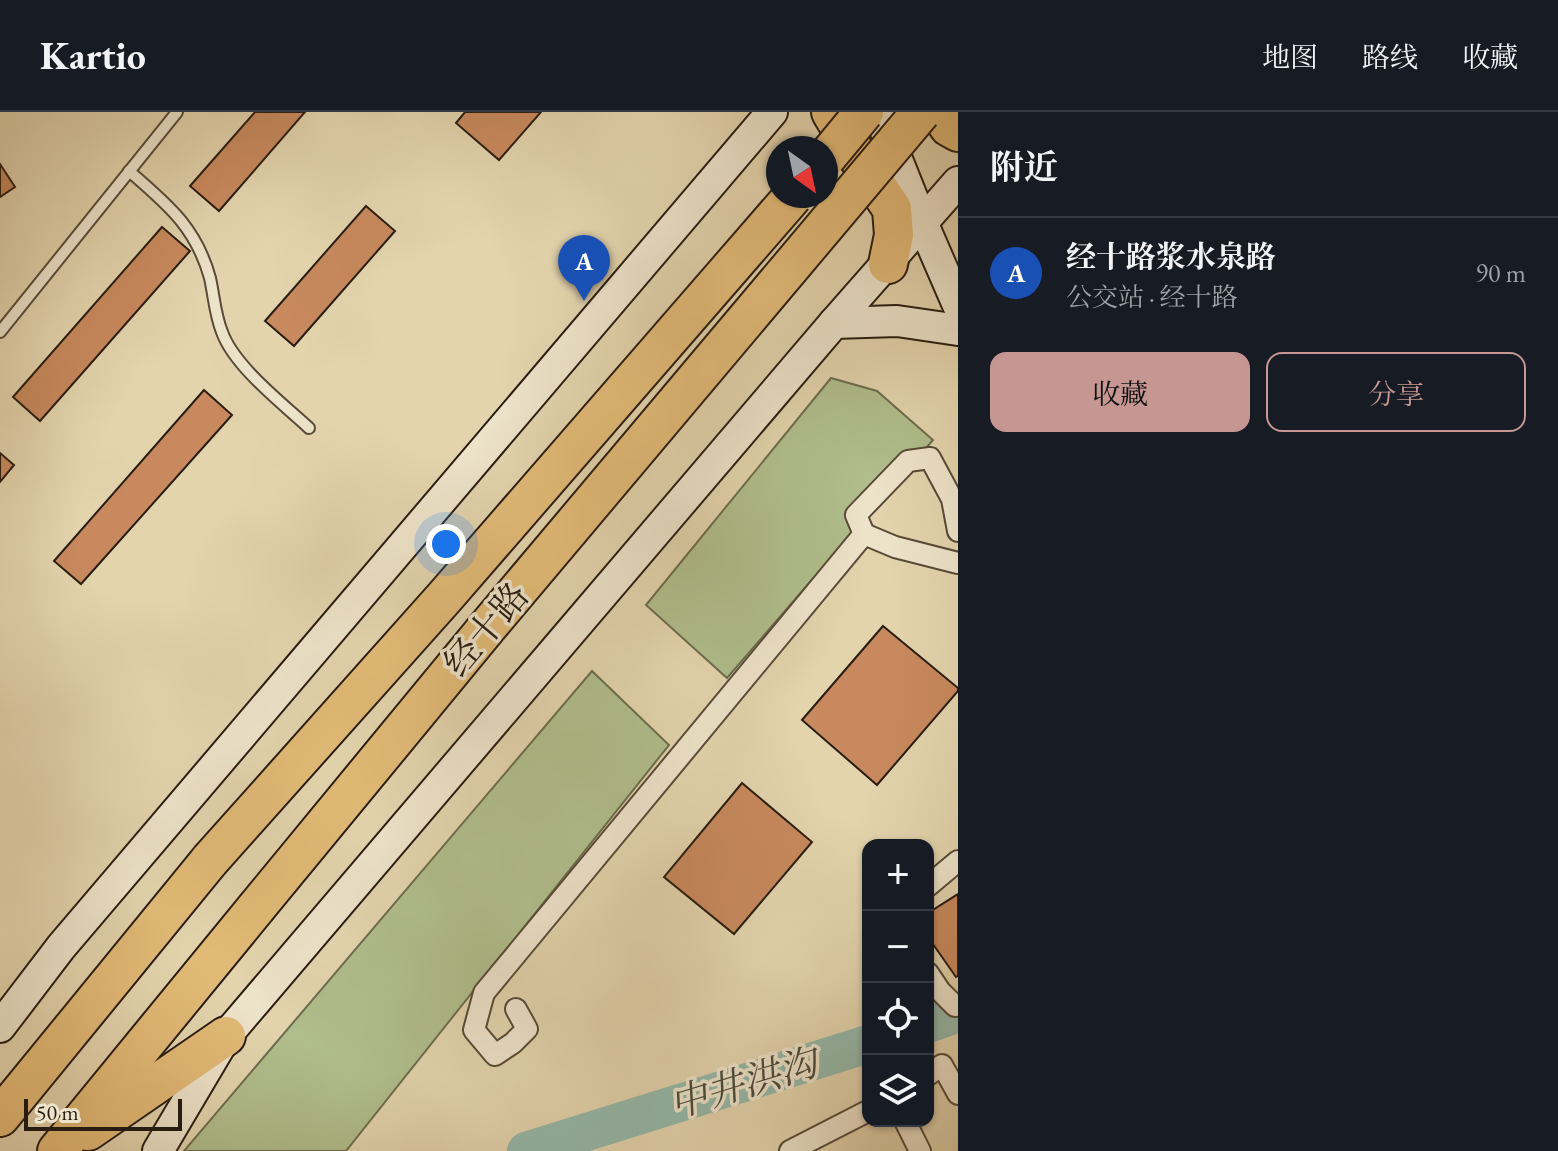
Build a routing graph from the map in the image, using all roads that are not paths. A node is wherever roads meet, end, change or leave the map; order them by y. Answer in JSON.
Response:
{"nodes":[{"id":1,"x":177,"y":112,"type":"edge"},
{"id":2,"x":772,"y":112,"type":"edge"},
{"id":3,"x":831,"y":112,"type":"edge"},
{"id":4,"x":864,"y":112,"type":"edge"},
{"id":5,"x":878,"y":112,"type":"edge"},
{"id":6,"x":921,"y":112,"type":"edge"},
{"id":7,"x":939,"y":112,"type":"edge"},
{"id":8,"x":958,"y":132,"type":"edge"},
{"id":9,"x":838,"y":143,"type":"edge"},
{"id":10,"x":129,"y":171,"type":"junction"},
{"id":11,"x":958,"y":182,"type":"edge"},
{"id":12,"x":783,"y":208,"type":"edge"},
{"id":13,"x":922,"y":222,"type":"junction"},
{"id":14,"x":888,"y":264,"type":"junction"},
{"id":15,"x":958,"y":305,"type":"edge"},
{"id":16,"x":834,"y":323,"type":"junction"},
{"id":17,"x":958,"y":330,"type":"edge"},
{"id":18,"x":0,"y":332,"type":"edge"},
{"id":19,"x":309,"y":428,"type":"dead end"},
{"id":20,"x":958,"y":531,"type":"edge"},
{"id":21,"x":864,"y":534,"type":"junction"},
{"id":22,"x":958,"y":563,"type":"edge"},
{"id":23,"x":958,"y":861,"type":"edge"},
{"id":24,"x":934,"y":881,"type":"edge"},
{"id":25,"x":934,"y":980,"type":"edge"},
{"id":26,"x":958,"y":1005,"type":"edge"},
{"id":27,"x":516,"y":1009,"type":"dead end"},
{"id":28,"x":0,"y":1027,"type":"edge"},
{"id":29,"x":226,"y":1036,"type":"junction"},
{"id":30,"x":934,"y":1071,"type":"edge"},
{"id":31,"x":958,"y":1094,"type":"edge"},
{"id":32,"x":862,"y":1114,"type":"edge"},
{"id":33,"x":0,"y":1117,"type":"edge"},
{"id":34,"x":908,"y":1127,"type":"edge"},
{"id":35,"x":58,"y":1151,"type":"edge"},
{"id":36,"x":158,"y":1151,"type":"edge"},
{"id":37,"x":790,"y":1151,"type":"edge"},
{"id":38,"x":920,"y":1151,"type":"edge"}],
"edges":[{"from":1,"to":10,"type":"lane"},
{"from":2,"to":28,"type":"main road"},
{"from":3,"to":14,"type":"highway"},
{"from":4,"to":9,"type":"highway","bridge":true},
{"from":5,"to":13,"type":"main road"},
{"from":6,"to":35,"type":"highway","name":"经十路","bridge":true},
{"from":7,"to":8,"type":"highway"},
{"from":10,"to":18,"type":"lane"},
{"from":10,"to":19,"type":"lane"},
{"from":11,"to":13,"type":"main road","name":"经十路"},
{"from":12,"to":33,"type":"highway","name":"经十路","bridge":true},
{"from":13,"to":14,"type":"main road","name":"经十路"},
{"from":13,"to":15,"type":"main road"},
{"from":14,"to":16,"type":"main road","name":"经十路"},
{"from":16,"to":17,"type":"main road"},
{"from":16,"to":29,"type":"main road","name":"经十路"},
{"from":20,"to":21,"type":"street"},
{"from":21,"to":22,"type":"street"},
{"from":21,"to":27,"type":"street"},
{"from":23,"to":24,"type":"street"},
{"from":25,"to":26,"type":"street"},
{"from":29,"to":35,"type":"highway"},
{"from":29,"to":36,"type":"main road","name":"经十路"},
{"from":30,"to":31,"type":"street"},
{"from":32,"to":37,"type":"street"},
{"from":34,"to":38,"type":"street"}]}
